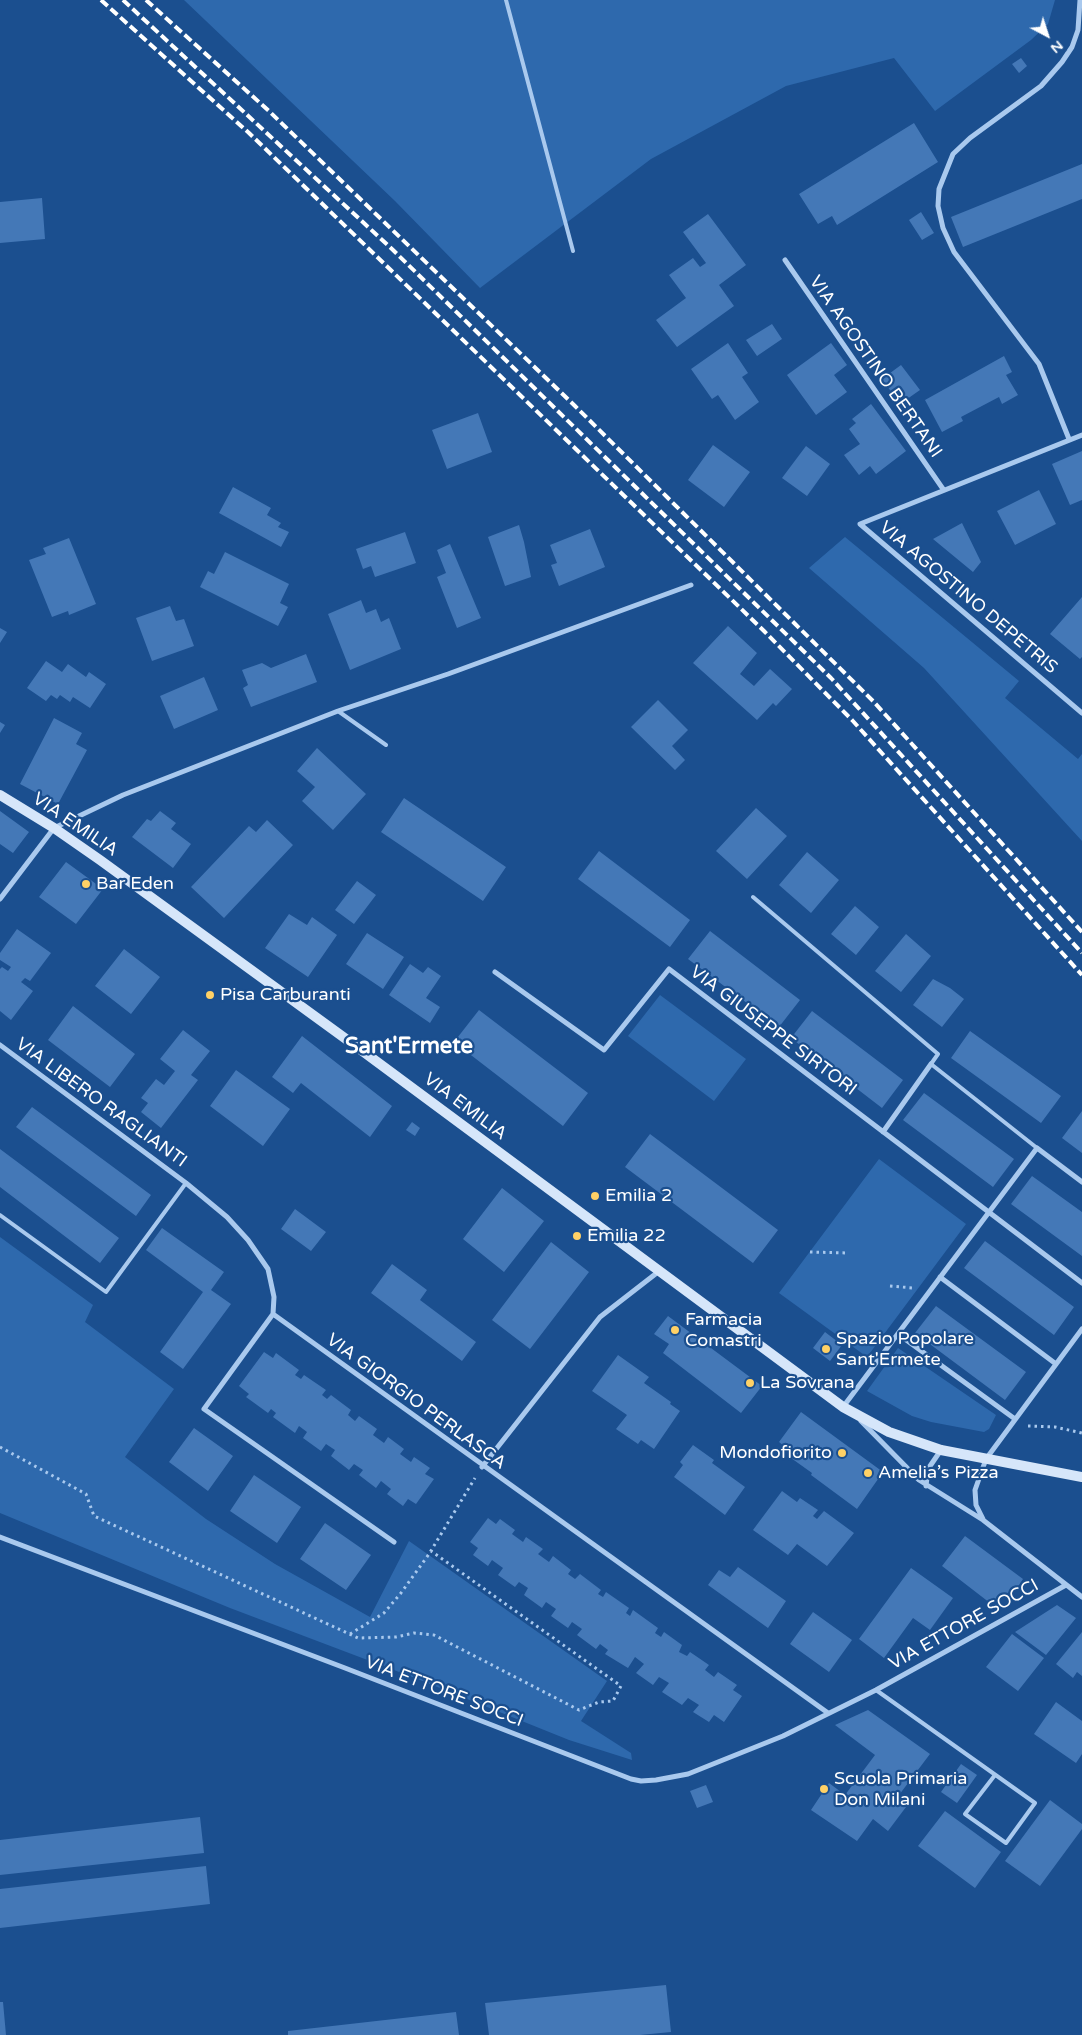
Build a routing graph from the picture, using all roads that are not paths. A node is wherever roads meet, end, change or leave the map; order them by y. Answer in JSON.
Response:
{"nodes":[{"id":1,"x":506,"y":0,"type":"edge"},
{"id":2,"x":1080,"y":0,"type":"edge"},
{"id":3,"x":573,"y":251,"type":"dead end"},
{"id":4,"x":785,"y":260,"type":"dead end"},
{"id":5,"x":1082,"y":435,"type":"edge"},
{"id":6,"x":1069,"y":439,"type":"junction"},
{"id":7,"x":943,"y":489,"type":"junction"},
{"id":8,"x":691,"y":586,"type":"dead end"},
{"id":9,"x":338,"y":712,"type":"junction"},
{"id":10,"x":1082,"y":713,"type":"edge"},
{"id":11,"x":386,"y":745,"type":"dead end"},
{"id":12,"x":0,"y":795,"type":"edge"},
{"id":13,"x":54,"y":828,"type":"junction"},
{"id":14,"x":752,"y":896,"type":"dead end"},
{"id":15,"x":0,"y":899,"type":"edge"},
{"id":16,"x":495,"y":972,"type":"dead end"},
{"id":17,"x":0,"y":1045,"type":"edge"},
{"id":18,"x":931,"y":1064,"type":"junction"},
{"id":19,"x":883,"y":1132,"type":"junction"},
{"id":20,"x":1037,"y":1148,"type":"junction"},
{"id":21,"x":1082,"y":1182,"type":"edge"},
{"id":22,"x":186,"y":1183,"type":"junction"},
{"id":23,"x":988,"y":1212,"type":"junction"},
{"id":24,"x":0,"y":1215,"type":"edge"},
{"id":25,"x":658,"y":1272,"type":"junction"},
{"id":26,"x":940,"y":1277,"type":"junction"},
{"id":27,"x":1082,"y":1283,"type":"edge"},
{"id":28,"x":273,"y":1314,"type":"junction"},
{"id":29,"x":1082,"y":1329,"type":"edge"},
{"id":30,"x":898,"y":1334,"type":"junction"},
{"id":31,"x":1056,"y":1364,"type":"junction"},
{"id":32,"x":843,"y":1408,"type":"junction"},
{"id":33,"x":857,"y":1416,"type":"junction"},
{"id":34,"x":1015,"y":1418,"type":"junction"},
{"id":35,"x":941,"y":1450,"type":"junction"},
{"id":36,"x":986,"y":1459,"type":"junction"},
{"id":37,"x":482,"y":1467,"type":"junction"},
{"id":38,"x":1082,"y":1477,"type":"edge"},
{"id":39,"x":926,"y":1486,"type":"junction"},
{"id":40,"x":983,"y":1520,"type":"junction"},
{"id":41,"x":0,"y":1537,"type":"edge"},
{"id":42,"x":394,"y":1542,"type":"dead end"},
{"id":43,"x":1066,"y":1585,"type":"junction"},
{"id":44,"x":1082,"y":1597,"type":"edge"},
{"id":45,"x":876,"y":1690,"type":"junction"},
{"id":46,"x":828,"y":1713,"type":"junction"},
{"id":47,"x":995,"y":1775,"type":"junction"}],
"edges":[{"from":1,"to":3,"type":"lane"},
{"from":2,"to":6,"type":"street"},
{"from":4,"to":7,"type":"street","name":"VIA AGOSTINO BERTANI"},
{"from":5,"to":6,"type":"street"},
{"from":6,"to":7,"type":"street"},
{"from":7,"to":10,"type":"street","name":"VIA AGOSTINO DEPETRIS"},
{"from":8,"to":9,"type":"street"},
{"from":9,"to":11,"type":"lane"},
{"from":9,"to":13,"type":"street"},
{"from":12,"to":13,"type":"main road","name":"VIA EMILIA"},
{"from":13,"to":15,"type":"street"},
{"from":13,"to":25,"type":"main road","name":"VIA EMILIA"},
{"from":14,"to":18,"type":"lane"},
{"from":16,"to":19,"type":"street","name":"VIA GIUSEPPE SIRTORI"},
{"from":17,"to":22,"type":"street","name":"VIA LIBERO RAGLIANTI"},
{"from":18,"to":19,"type":"street"},
{"from":18,"to":20,"type":"lane"},
{"from":19,"to":23,"type":"street","name":"VIA GIUSEPPE SIRTORI"},
{"from":20,"to":21,"type":"street"},
{"from":20,"to":23,"type":"street"},
{"from":22,"to":24,"type":"lane","name":"VIA LIBERO RAGLIANTI"},
{"from":22,"to":28,"type":"street","name":"VIA LIBERO RAGLIANTI"},
{"from":23,"to":26,"type":"street"},
{"from":23,"to":27,"type":"street","name":"VIA GIUSEPPE SIRTORI"},
{"from":25,"to":32,"type":"main road","name":"VIA EMILIA"},
{"from":25,"to":37,"type":"street"},
{"from":26,"to":30,"type":"street"},
{"from":26,"to":31,"type":"street"},
{"from":28,"to":37,"type":"street","name":"VIA GIORGIO PERLASCA"},
{"from":28,"to":42,"type":"street"},
{"from":29,"to":31,"type":"street"},
{"from":30,"to":32,"type":"street"},
{"from":30,"to":34,"type":"street"},
{"from":31,"to":34,"type":"street"},
{"from":32,"to":33,"type":"main road","name":"VIA EMILIA"},
{"from":33,"to":35,"type":"main road","name":"VIA EMILIA"},
{"from":33,"to":39,"type":"street","name":"VIA EMILIA"},
{"from":34,"to":36,"type":"street"},
{"from":35,"to":36,"type":"main road","name":"VIA EMILIA"},
{"from":35,"to":39,"type":"street"},
{"from":36,"to":38,"type":"main road","name":"VIA EMILIA"},
{"from":36,"to":40,"type":"street"},
{"from":37,"to":46,"type":"street","name":"VIA GIORGIO PERLASCA"},
{"from":39,"to":40,"type":"street","name":"VIA EMILIA"},
{"from":40,"to":43,"type":"street","name":"VIA EMILIA"},
{"from":41,"to":46,"type":"street","name":"VIA ETTORE SOCCI"},
{"from":43,"to":44,"type":"street","name":"VIA EMILIA"},
{"from":43,"to":45,"type":"street","name":"VIA ETTORE SOCCI"},
{"from":45,"to":46,"type":"street","name":"VIA ETTORE SOCCI"},
{"from":45,"to":47,"type":"lane","name":"VIA ETTORE SOCCI"},
{"from":47,"to":47,"type":"lane","name":"VIA ETTORE SOCCI"}]}
